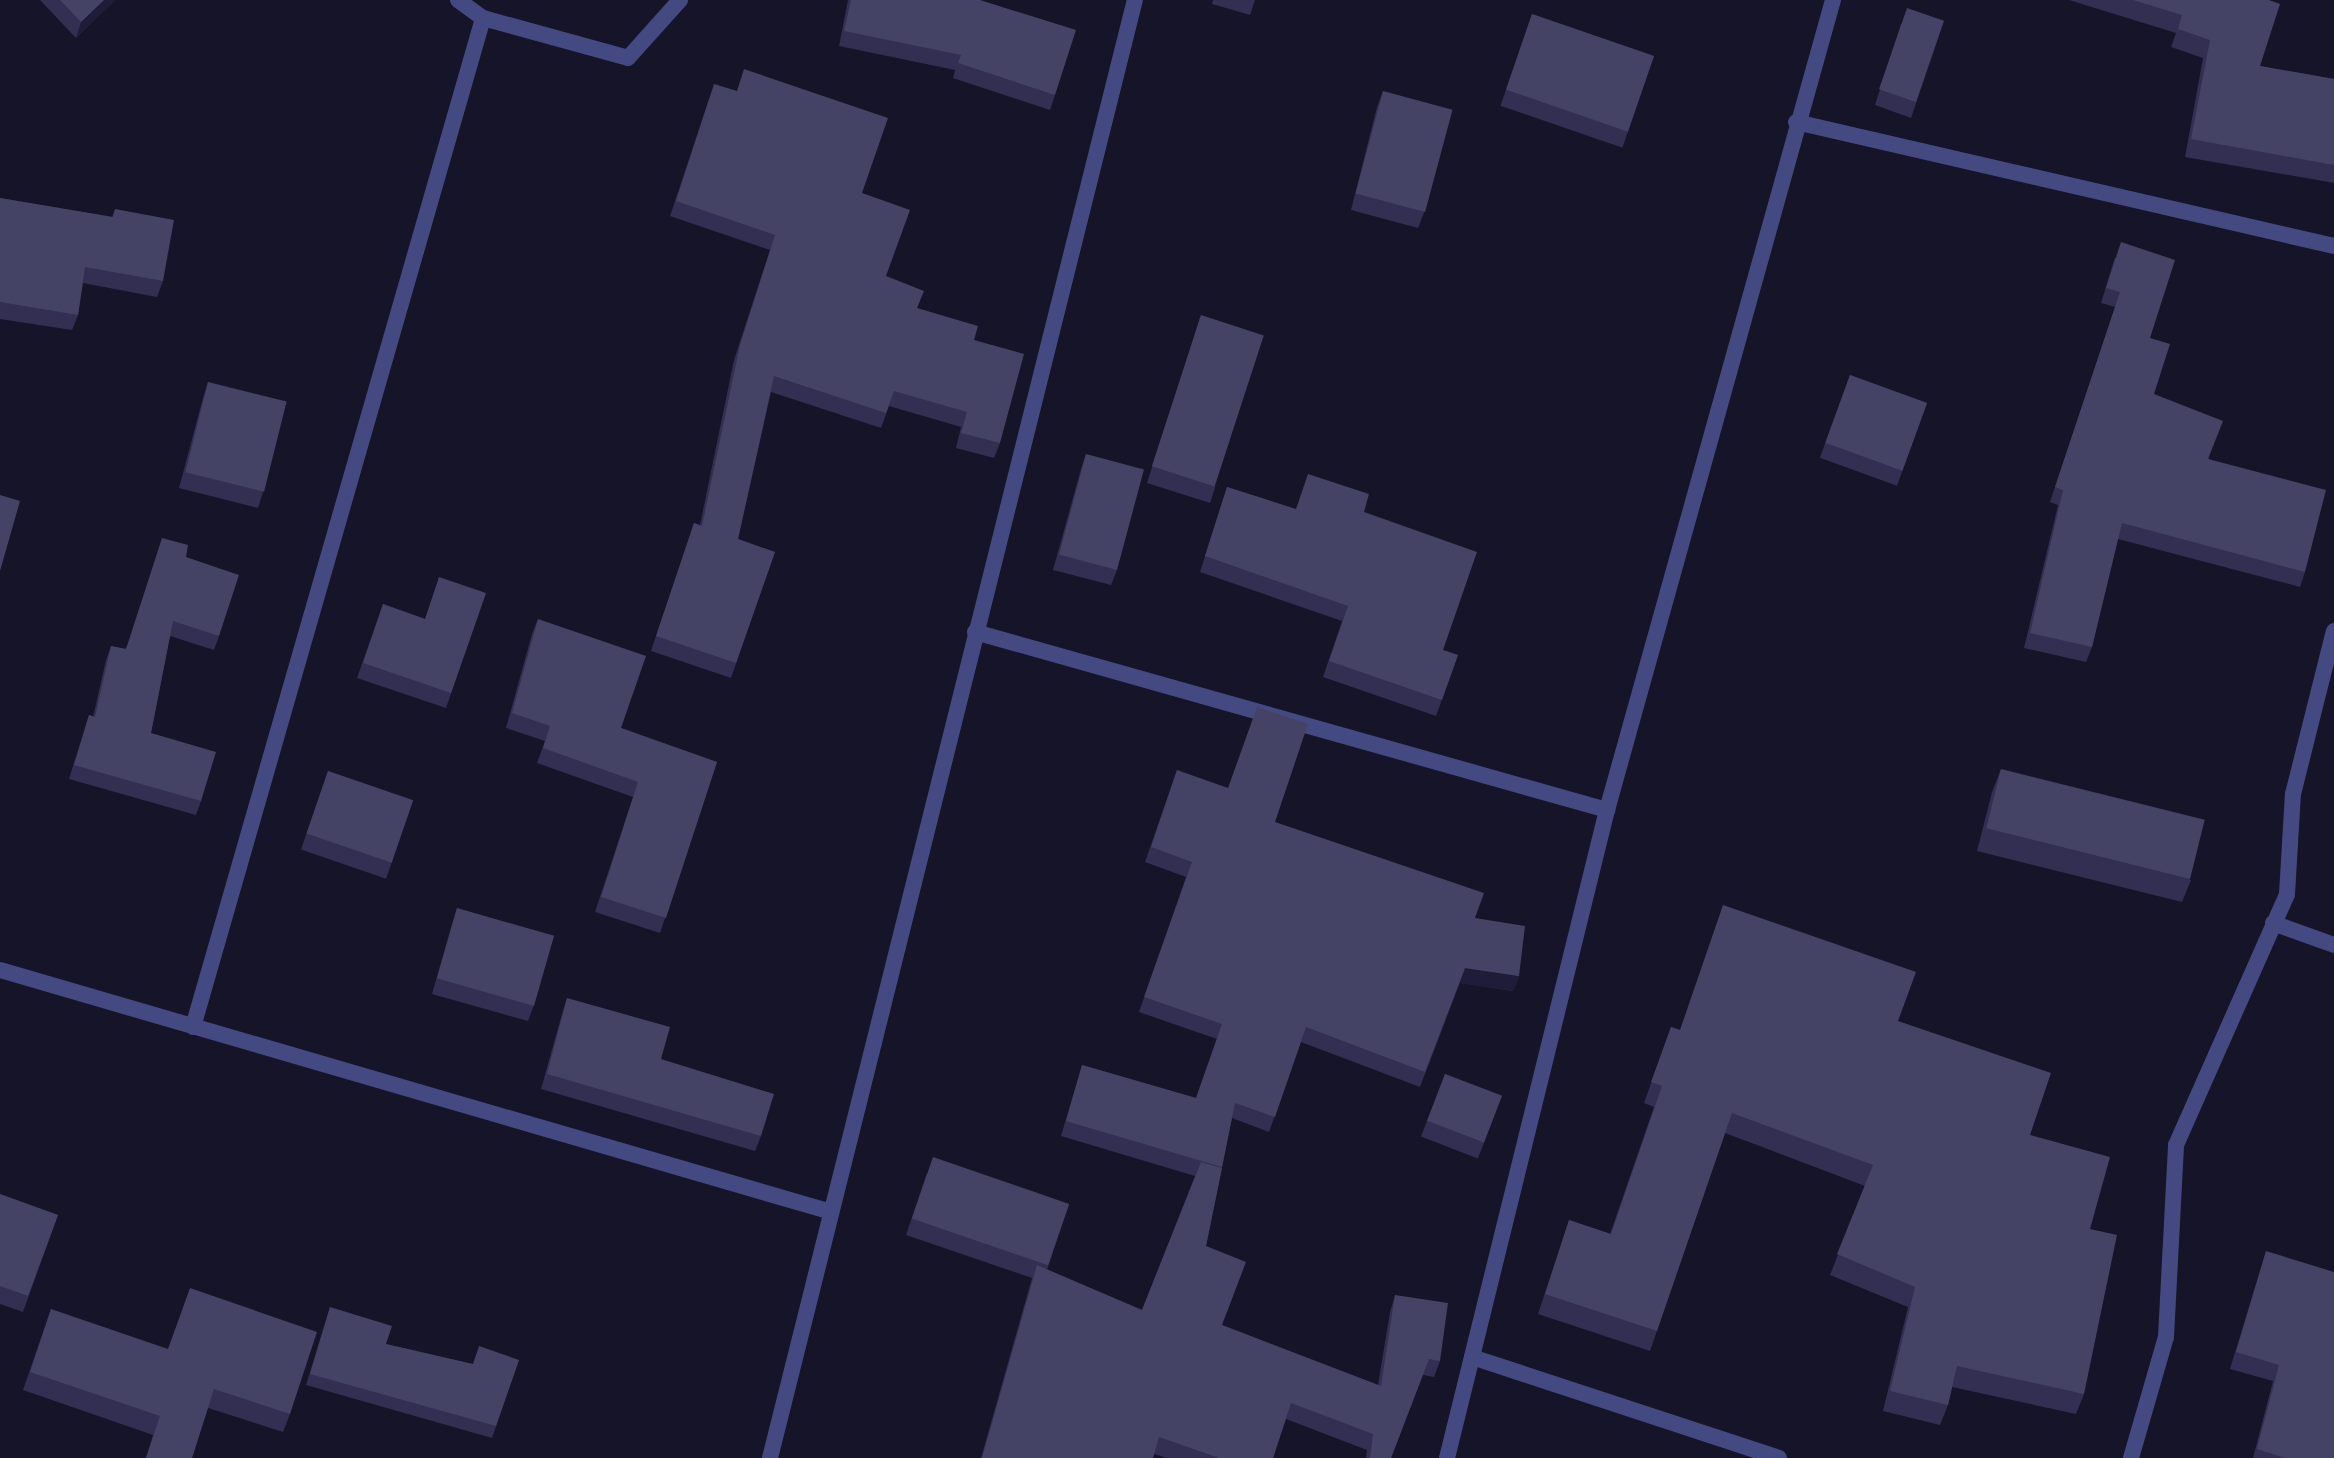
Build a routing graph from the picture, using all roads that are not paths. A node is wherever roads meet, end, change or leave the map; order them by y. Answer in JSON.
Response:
{"nodes":[{"id":1,"x":458,"y":0,"type":"edge"},
{"id":2,"x":680,"y":0,"type":"edge"},
{"id":3,"x":1135,"y":0,"type":"edge"},
{"id":4,"x":1833,"y":0,"type":"edge"},
{"id":5,"x":483,"y":18,"type":"junction"},
{"id":6,"x":1796,"y":122,"type":"junction"},
{"id":7,"x":2334,"y":246,"type":"edge"},
{"id":8,"x":2334,"y":631,"type":"edge"},
{"id":9,"x":975,"y":632,"type":"junction"},
{"id":10,"x":1607,"y":810,"type":"junction"},
{"id":11,"x":2273,"y":923,"type":"junction"},
{"id":12,"x":2334,"y":945,"type":"edge"},
{"id":13,"x":0,"y":970,"type":"edge"},
{"id":14,"x":193,"y":1027,"type":"junction"},
{"id":15,"x":828,"y":1211,"type":"junction"},
{"id":16,"x":1472,"y":1357,"type":"junction"},
{"id":17,"x":770,"y":1458,"type":"edge"},
{"id":18,"x":1447,"y":1458,"type":"edge"},
{"id":19,"x":1779,"y":1458,"type":"edge"},
{"id":20,"x":2131,"y":1458,"type":"edge"}],
"edges":[{"from":1,"to":5,"type":"street"},
{"from":2,"to":5,"type":"street"},
{"from":3,"to":9,"type":"street"},
{"from":4,"to":6,"type":"street"},
{"from":5,"to":14,"type":"street"},
{"from":6,"to":7,"type":"street"},
{"from":6,"to":10,"type":"street"},
{"from":8,"to":11,"type":"street"},
{"from":9,"to":10,"type":"street"},
{"from":9,"to":15,"type":"street"},
{"from":10,"to":16,"type":"street"},
{"from":11,"to":12,"type":"street"},
{"from":11,"to":20,"type":"street"},
{"from":13,"to":14,"type":"street"},
{"from":14,"to":15,"type":"street"},
{"from":15,"to":17,"type":"street"},
{"from":16,"to":18,"type":"street"},
{"from":16,"to":19,"type":"street"}]}
